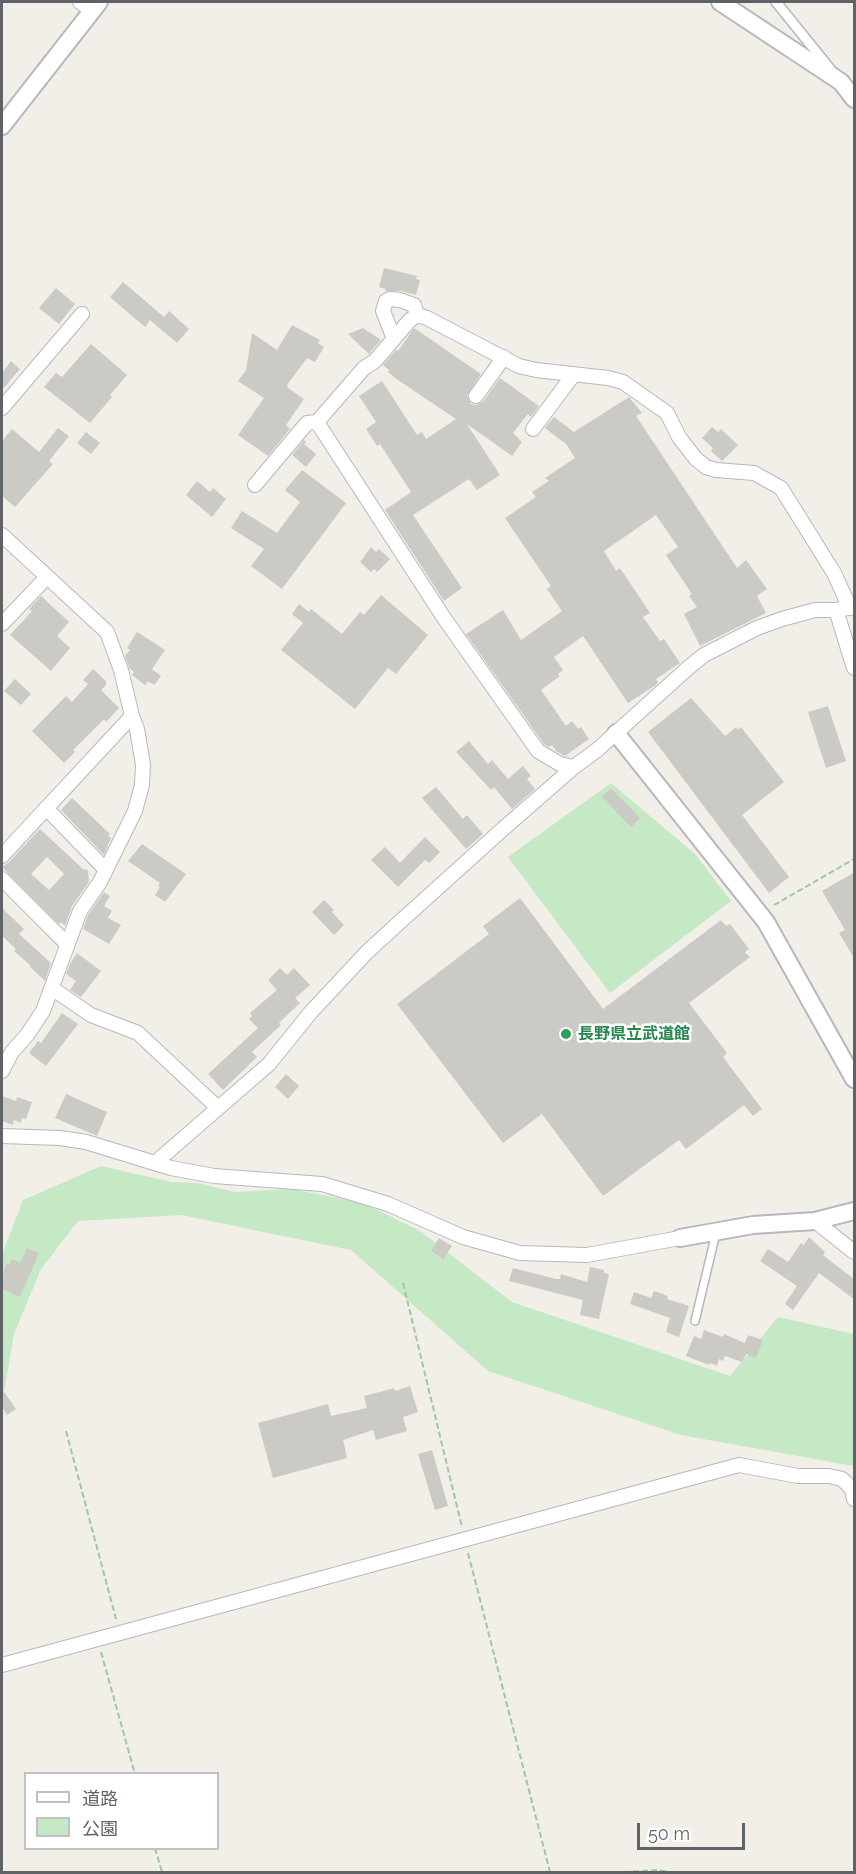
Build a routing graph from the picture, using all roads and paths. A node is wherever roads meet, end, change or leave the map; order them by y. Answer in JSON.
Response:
{"nodes":[{"id":1,"x":720,"y":2,"type":"edge"},
{"id":2,"x":776,"y":2,"type":"edge"},
{"id":3,"x":91,"y":5,"type":"edge"},
{"id":4,"x":841,"y":82,"type":"junction"},
{"id":5,"x":855,"y":99,"type":"edge"},
{"id":6,"x":2,"y":126,"type":"edge"},
{"id":7,"x":82,"y":314,"type":"dead end"},
{"id":8,"x":417,"y":315,"type":"junction"},
{"id":9,"x":394,"y":339,"type":"junction"},
{"id":10,"x":504,"y":357,"type":"junction"},
{"id":11,"x":574,"y":374,"type":"junction"},
{"id":12,"x":476,"y":396,"type":"dead end"},
{"id":13,"x":2,"y":408,"type":"edge"},
{"id":14,"x":316,"y":422,"type":"junction"},
{"id":15,"x":532,"y":429,"type":"dead end"},
{"id":16,"x":255,"y":485,"type":"dead end"},
{"id":17,"x":2,"y":535,"type":"edge"},
{"id":18,"x":47,"y":577,"type":"junction"},
{"id":19,"x":847,"y":608,"type":"edge"},
{"id":20,"x":2,"y":624,"type":"edge"},
{"id":21,"x":855,"y":668,"type":"edge"},
{"id":22,"x":132,"y":716,"type":"junction"},
{"id":23,"x":615,"y":733,"type":"junction"},
{"id":24,"x":574,"y":767,"type":"junction"},
{"id":25,"x":46,"y":808,"type":"junction"},
{"id":26,"x":2,"y":856,"type":"edge"},
{"id":27,"x":855,"y":859,"type":"edge"},
{"id":28,"x":105,"y":869,"type":"junction"},
{"id":29,"x":2,"y":879,"type":"edge"},
{"id":30,"x":774,"y":905,"type":"dead end"},
{"id":31,"x":67,"y":944,"type":"junction"},
{"id":32,"x":53,"y":989,"type":"junction"},
{"id":33,"x":2,"y":1071,"type":"edge"},
{"id":34,"x":855,"y":1079,"type":"edge"},
{"id":35,"x":218,"y":1108,"type":"junction"},
{"id":36,"x":2,"y":1136,"type":"edge"},
{"id":37,"x":156,"y":1162,"type":"junction"},
{"id":38,"x":855,"y":1211,"type":"edge"},
{"id":39,"x":815,"y":1221,"type":"junction"},
{"id":40,"x":716,"y":1232,"type":"junction"},
{"id":41,"x":680,"y":1238,"type":"joint"},
{"id":42,"x":855,"y":1252,"type":"edge"},
{"id":43,"x":403,"y":1283,"type":"dead end"},
{"id":44,"x":695,"y":1321,"type":"dead end"},
{"id":45,"x":66,"y":1431,"type":"dead end"},
{"id":46,"x":855,"y":1499,"type":"edge"},
{"id":47,"x":465,"y":1539,"type":"junction"},
{"id":48,"x":120,"y":1634,"type":"junction"},
{"id":49,"x":98,"y":1640,"type":"junction"},
{"id":50,"x":2,"y":1665,"type":"edge"},
{"id":51,"x":135,"y":1772,"type":"edge"},
{"id":52,"x":156,"y":1850,"type":"edge"},
{"id":53,"x":162,"y":1872,"type":"edge"},
{"id":54,"x":550,"y":1872,"type":"edge"},
{"id":55,"x":624,"y":1872,"type":"edge"},
{"id":56,"x":668,"y":1872,"type":"edge"}],
"edges":[{"from":1,"to":4,"type":"street"},
{"from":2,"to":4,"type":"street"},
{"from":3,"to":6,"type":"street"},
{"from":4,"to":5,"type":"street"},
{"from":7,"to":13,"type":"street"},
{"from":8,"to":9,"type":"street"},
{"from":8,"to":9,"type":"street"},
{"from":8,"to":10,"type":"street"},
{"from":9,"to":14,"type":"street"},
{"from":10,"to":11,"type":"street"},
{"from":10,"to":12,"type":"street"},
{"from":11,"to":15,"type":"street"},
{"from":11,"to":19,"type":"street"},
{"from":14,"to":16,"type":"street"},
{"from":14,"to":24,"type":"street"},
{"from":17,"to":18,"type":"street"},
{"from":18,"to":20,"type":"street"},
{"from":18,"to":22,"type":"street"},
{"from":19,"to":21,"type":"street"},
{"from":19,"to":23,"type":"street"},
{"from":22,"to":25,"type":"street"},
{"from":22,"to":28,"type":"street"},
{"from":23,"to":24,"type":"street"},
{"from":23,"to":34,"type":"street"},
{"from":24,"to":35,"type":"street"},
{"from":25,"to":26,"type":"street"},
{"from":25,"to":28,"type":"street"},
{"from":27,"to":30,"type":"path"},
{"from":28,"to":31,"type":"street"},
{"from":29,"to":31,"type":"street"},
{"from":31,"to":32,"type":"street"},
{"from":32,"to":33,"type":"street"},
{"from":32,"to":35,"type":"street"},
{"from":35,"to":37,"type":"street"},
{"from":36,"to":37,"type":"street"},
{"from":37,"to":41,"type":"street"},
{"from":38,"to":39,"type":"street"},
{"from":39,"to":40,"type":"street"},
{"from":39,"to":42,"type":"street"},
{"from":40,"to":41,"type":"street"},
{"from":40,"to":44,"type":"lane"},
{"from":43,"to":47,"type":"path"},
{"from":45,"to":48,"type":"path"},
{"from":46,"to":47,"type":"street"},
{"from":47,"to":48,"type":"street"},
{"from":47,"to":54,"type":"path"},
{"from":48,"to":49,"type":"street"},
{"from":49,"to":50,"type":"street"},
{"from":49,"to":51,"type":"path"},
{"from":52,"to":53,"type":"path"},
{"from":55,"to":56,"type":"path"}]}
